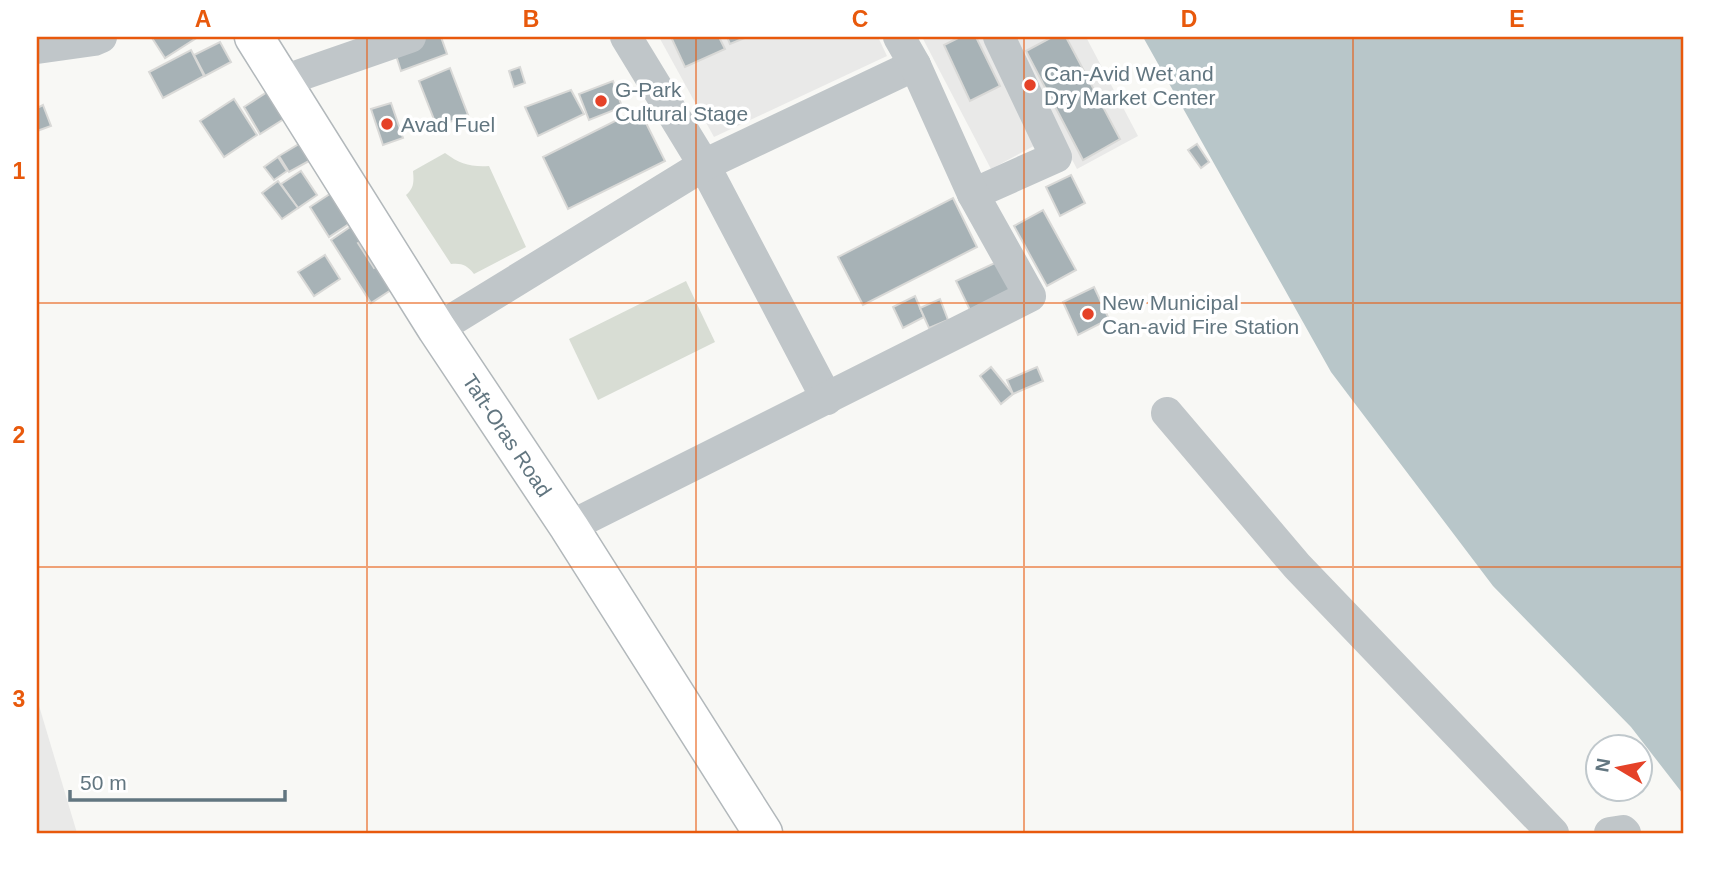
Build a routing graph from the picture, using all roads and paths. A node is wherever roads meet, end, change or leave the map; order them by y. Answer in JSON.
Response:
{"nodes":[{"id":1,"x":101,"y":37,"type":"edge"},
{"id":2,"x":254,"y":37,"type":"edge"},
{"id":3,"x":410,"y":37,"type":"edge"},
{"id":4,"x":626,"y":37,"type":"edge"},
{"id":5,"x":899,"y":37,"type":"edge"},
{"id":6,"x":1005,"y":39,"type":"edge"},
{"id":7,"x":37,"y":48,"type":"edge"},
{"id":8,"x":915,"y":65,"type":"junction"},
{"id":9,"x":283,"y":80,"type":"junction"},
{"id":10,"x":704,"y":165,"type":"junction"},
{"id":11,"x":974,"y":194,"type":"junction"},
{"id":12,"x":437,"y":329,"type":"junction"},
{"id":13,"x":827,"y":398,"type":"junction"},
{"id":14,"x":1167,"y":413,"type":"dead end"},
{"id":15,"x":569,"y":527,"type":"junction"},
{"id":16,"x":763,"y":833,"type":"edge"},
{"id":17,"x":1553,"y":833,"type":"edge"},
{"id":18,"x":1610,"y":833,"type":"edge"},
{"id":19,"x":1625,"y":833,"type":"edge"}],
"edges":[{"from":1,"to":7,"type":"street"},
{"from":2,"to":9,"type":"main road","name":"Taft-Oras Road"},
{"from":3,"to":9,"type":"street"},
{"from":4,"to":10,"type":"street"},
{"from":5,"to":8,"type":"street"},
{"from":6,"to":11,"type":"street"},
{"from":8,"to":10,"type":"street"},
{"from":8,"to":11,"type":"street"},
{"from":9,"to":12,"type":"main road","name":"Taft-Oras Road"},
{"from":10,"to":12,"type":"street"},
{"from":10,"to":13,"type":"street"},
{"from":11,"to":13,"type":"street"},
{"from":12,"to":15,"type":"main road","name":"Taft-Oras Road"},
{"from":13,"to":15,"type":"street"},
{"from":14,"to":17,"type":"street"},
{"from":15,"to":16,"type":"main road","name":"Taft-Oras Road"},
{"from":18,"to":19,"type":"street"}]}
